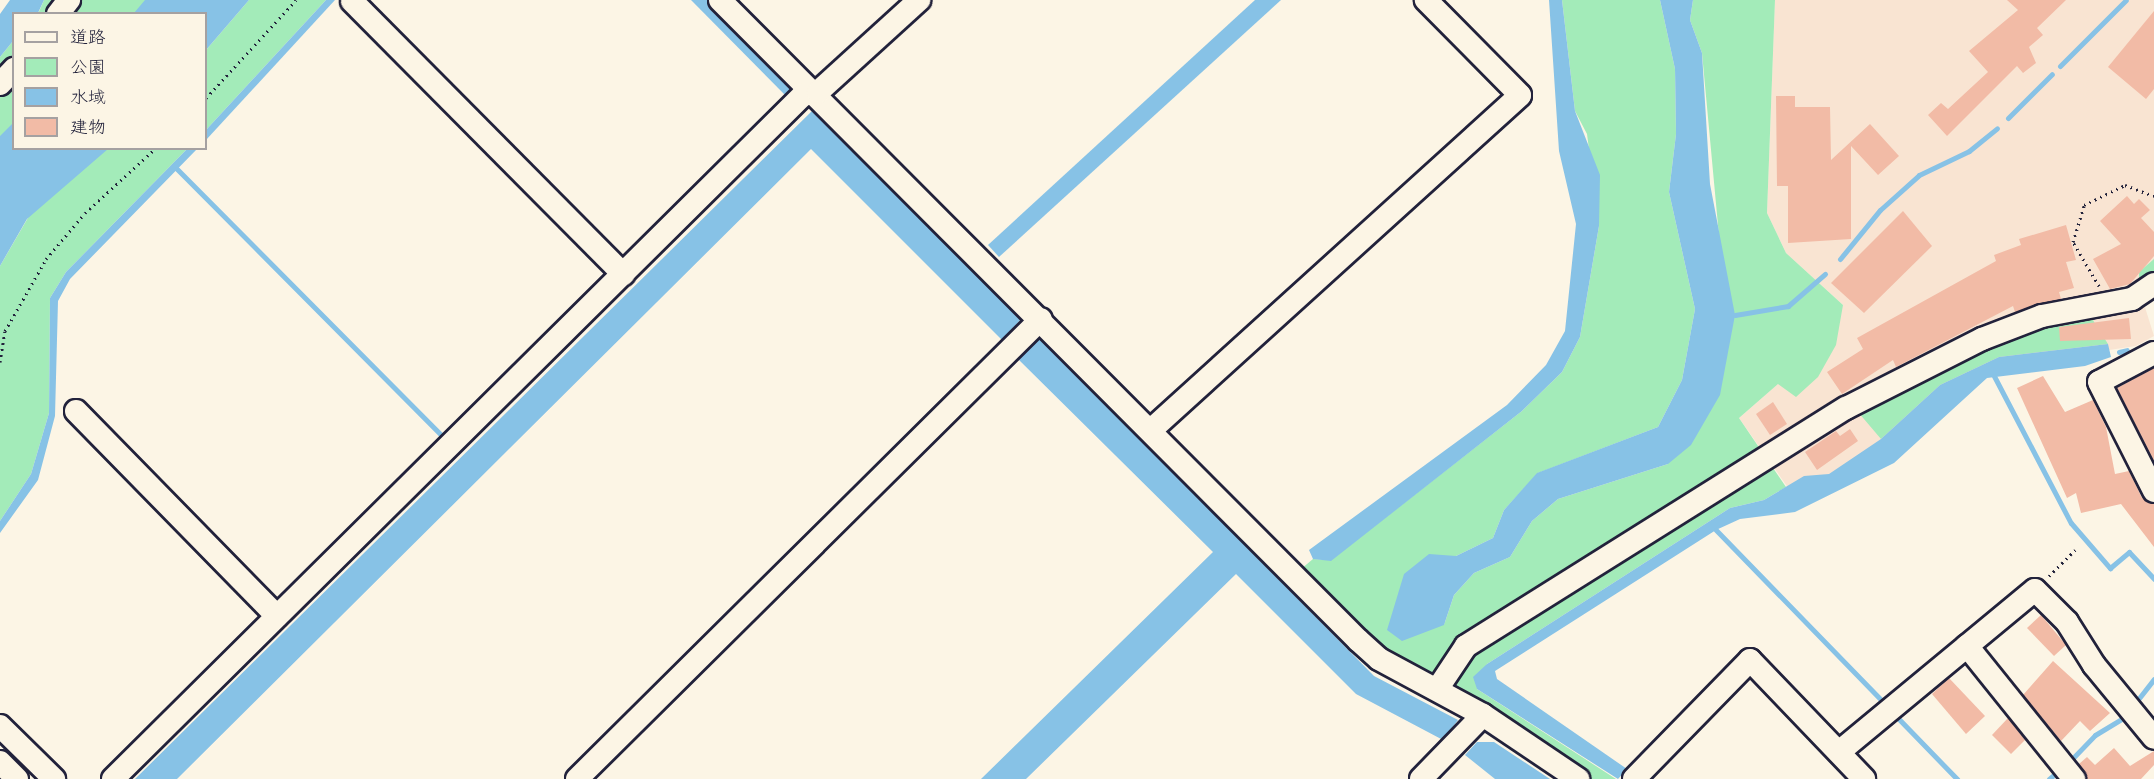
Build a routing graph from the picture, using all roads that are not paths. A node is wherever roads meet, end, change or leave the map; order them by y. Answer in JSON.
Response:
{"nodes":[{"id":1,"x":69,"y":0,"type":"edge"},
{"id":2,"x":720,"y":0,"type":"edge"},
{"id":3,"x":919,"y":0,"type":"edge"},
{"id":4,"x":1426,"y":0,"type":"edge"},
{"id":5,"x":352,"y":1,"type":"edge"},
{"id":6,"x":60,"y":12,"type":"edge"},
{"id":7,"x":12,"y":71,"type":"edge"},
{"id":8,"x":0,"y":84,"type":"edge"},
{"id":9,"x":818,"y":92,"type":"junction"},
{"id":10,"x":622,"y":274,"type":"junction"},
{"id":11,"x":2154,"y":284,"type":"edge"},
{"id":12,"x":1041,"y":319,"type":"junction"},
{"id":13,"x":2154,"y":353,"type":"edge"},
{"id":14,"x":76,"y":411,"type":"dead end"},
{"id":15,"x":1151,"y":430,"type":"junction"},
{"id":16,"x":2154,"y":491,"type":"edge"},
{"id":17,"x":277,"y":616,"type":"junction"},
{"id":18,"x":1967,"y":646,"type":"junction"},
{"id":19,"x":1438,"y":688,"type":"junction"},
{"id":20,"x":1483,"y":715,"type":"junction"},
{"id":21,"x":0,"y":726,"type":"edge"},
{"id":22,"x":2154,"y":738,"type":"edge"},
{"id":23,"x":1839,"y":752,"type":"junction"},
{"id":24,"x":0,"y":762,"type":"edge"},
{"id":25,"x":17,"y":779,"type":"edge"},
{"id":26,"x":54,"y":779,"type":"edge"},
{"id":27,"x":113,"y":779,"type":"edge"},
{"id":28,"x":577,"y":779,"type":"edge"},
{"id":29,"x":1421,"y":779,"type":"edge"},
{"id":30,"x":1578,"y":779,"type":"edge"},
{"id":31,"x":1634,"y":779,"type":"edge"},
{"id":32,"x":1864,"y":779,"type":"edge"},
{"id":33,"x":2074,"y":779,"type":"edge"}],
"edges":[{"from":1,"to":6,"type":"street"},
{"from":2,"to":9,"type":"street"},
{"from":3,"to":9,"type":"street"},
{"from":4,"to":15,"type":"street"},
{"from":5,"to":10,"type":"street"},
{"from":7,"to":8,"type":"street"},
{"from":9,"to":10,"type":"street"},
{"from":9,"to":12,"type":"street"},
{"from":10,"to":17,"type":"street"},
{"from":11,"to":19,"type":"street"},
{"from":12,"to":15,"type":"street"},
{"from":12,"to":28,"type":"street"},
{"from":13,"to":16,"type":"street"},
{"from":14,"to":17,"type":"street"},
{"from":15,"to":19,"type":"street"},
{"from":17,"to":27,"type":"street"},
{"from":18,"to":22,"type":"street"},
{"from":18,"to":23,"type":"street"},
{"from":18,"to":33,"type":"street"},
{"from":19,"to":20,"type":"street"},
{"from":20,"to":29,"type":"street"},
{"from":20,"to":30,"type":"street"},
{"from":21,"to":26,"type":"street"},
{"from":23,"to":31,"type":"street"},
{"from":23,"to":32,"type":"street"},
{"from":24,"to":25,"type":"street"}]}
